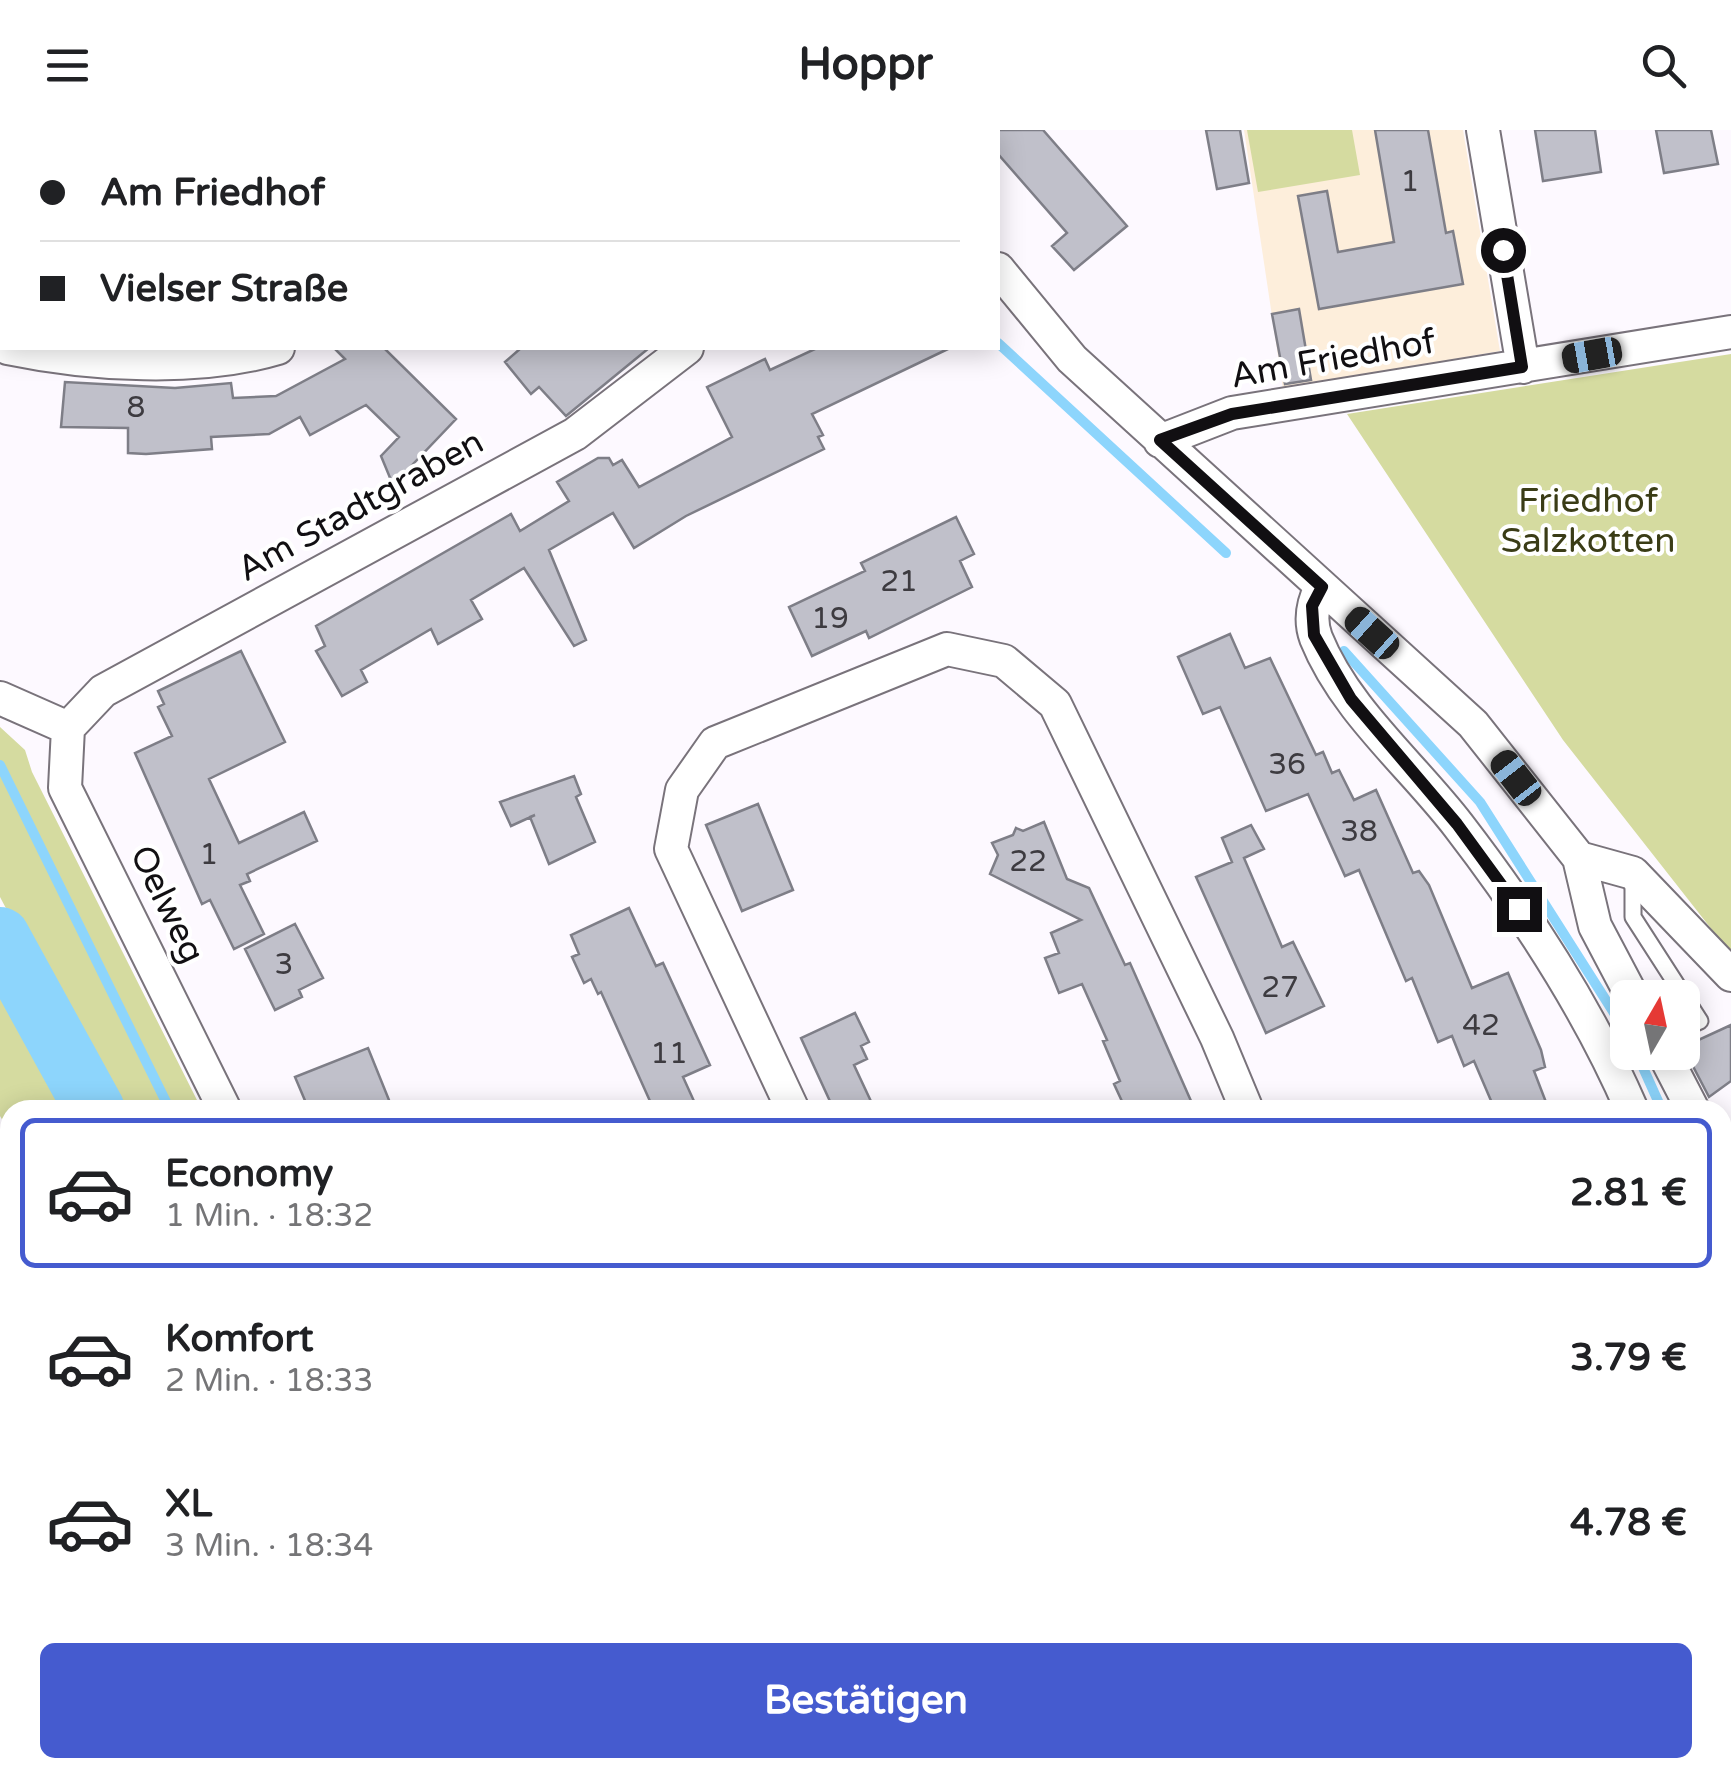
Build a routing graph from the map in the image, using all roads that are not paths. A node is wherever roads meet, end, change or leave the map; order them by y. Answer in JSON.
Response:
{"nodes":[{"id":1,"x":1483,"y":130,"type":"edge"},
{"id":2,"x":1000,"y":271,"type":"edge"},
{"id":3,"x":1731,"y":332,"type":"edge"},
{"id":4,"x":23,"y":350,"type":"edge"},
{"id":5,"x":271,"y":350,"type":"edge"},
{"id":6,"x":684,"y":350,"type":"edge"},
{"id":7,"x":1522,"y":367,"type":"junction"},
{"id":8,"x":1160,"y":440,"type":"junction"},
{"id":9,"x":1322,"y":587,"type":"junction"},
{"id":10,"x":0,"y":698,"type":"edge"},
{"id":11,"x":68,"y":728,"type":"junction"},
{"id":12,"x":1580,"y":858,"type":"junction"},
{"id":13,"x":1634,"y":872,"type":"junction"},
{"id":14,"x":1731,"y":976,"type":"edge"},
{"id":15,"x":1624,"y":980,"type":"edge"},
{"id":16,"x":1674,"y":980,"type":"edge"},
{"id":17,"x":1673,"y":1070,"type":"edge"},
{"id":18,"x":220,"y":1100,"type":"edge"},
{"id":19,"x":787,"y":1100,"type":"edge"},
{"id":20,"x":1242,"y":1100,"type":"edge"},
{"id":21,"x":1627,"y":1100,"type":"edge"},
{"id":22,"x":1689,"y":1100,"type":"edge"}],
"edges":[{"from":1,"to":7,"type":"street"},
{"from":2,"to":8,"type":"street"},
{"from":3,"to":7,"type":"street","name":"Am Friedhof"},
{"from":4,"to":5,"type":"street"},
{"from":6,"to":11,"type":"street","name":"Am Stadtgraben"},
{"from":7,"to":8,"type":"street","name":"Am Friedhof"},
{"from":8,"to":9,"type":"street"},
{"from":9,"to":12,"type":"street"},
{"from":9,"to":21,"type":"street"},
{"from":10,"to":11,"type":"street"},
{"from":11,"to":18,"type":"street","name":"Oelweg"},
{"from":12,"to":13,"type":"street"},
{"from":12,"to":15,"type":"street"},
{"from":13,"to":14,"type":"street"},
{"from":13,"to":16,"type":"lane"},
{"from":17,"to":22,"type":"street"},
{"from":19,"to":20,"type":"street"}]}
